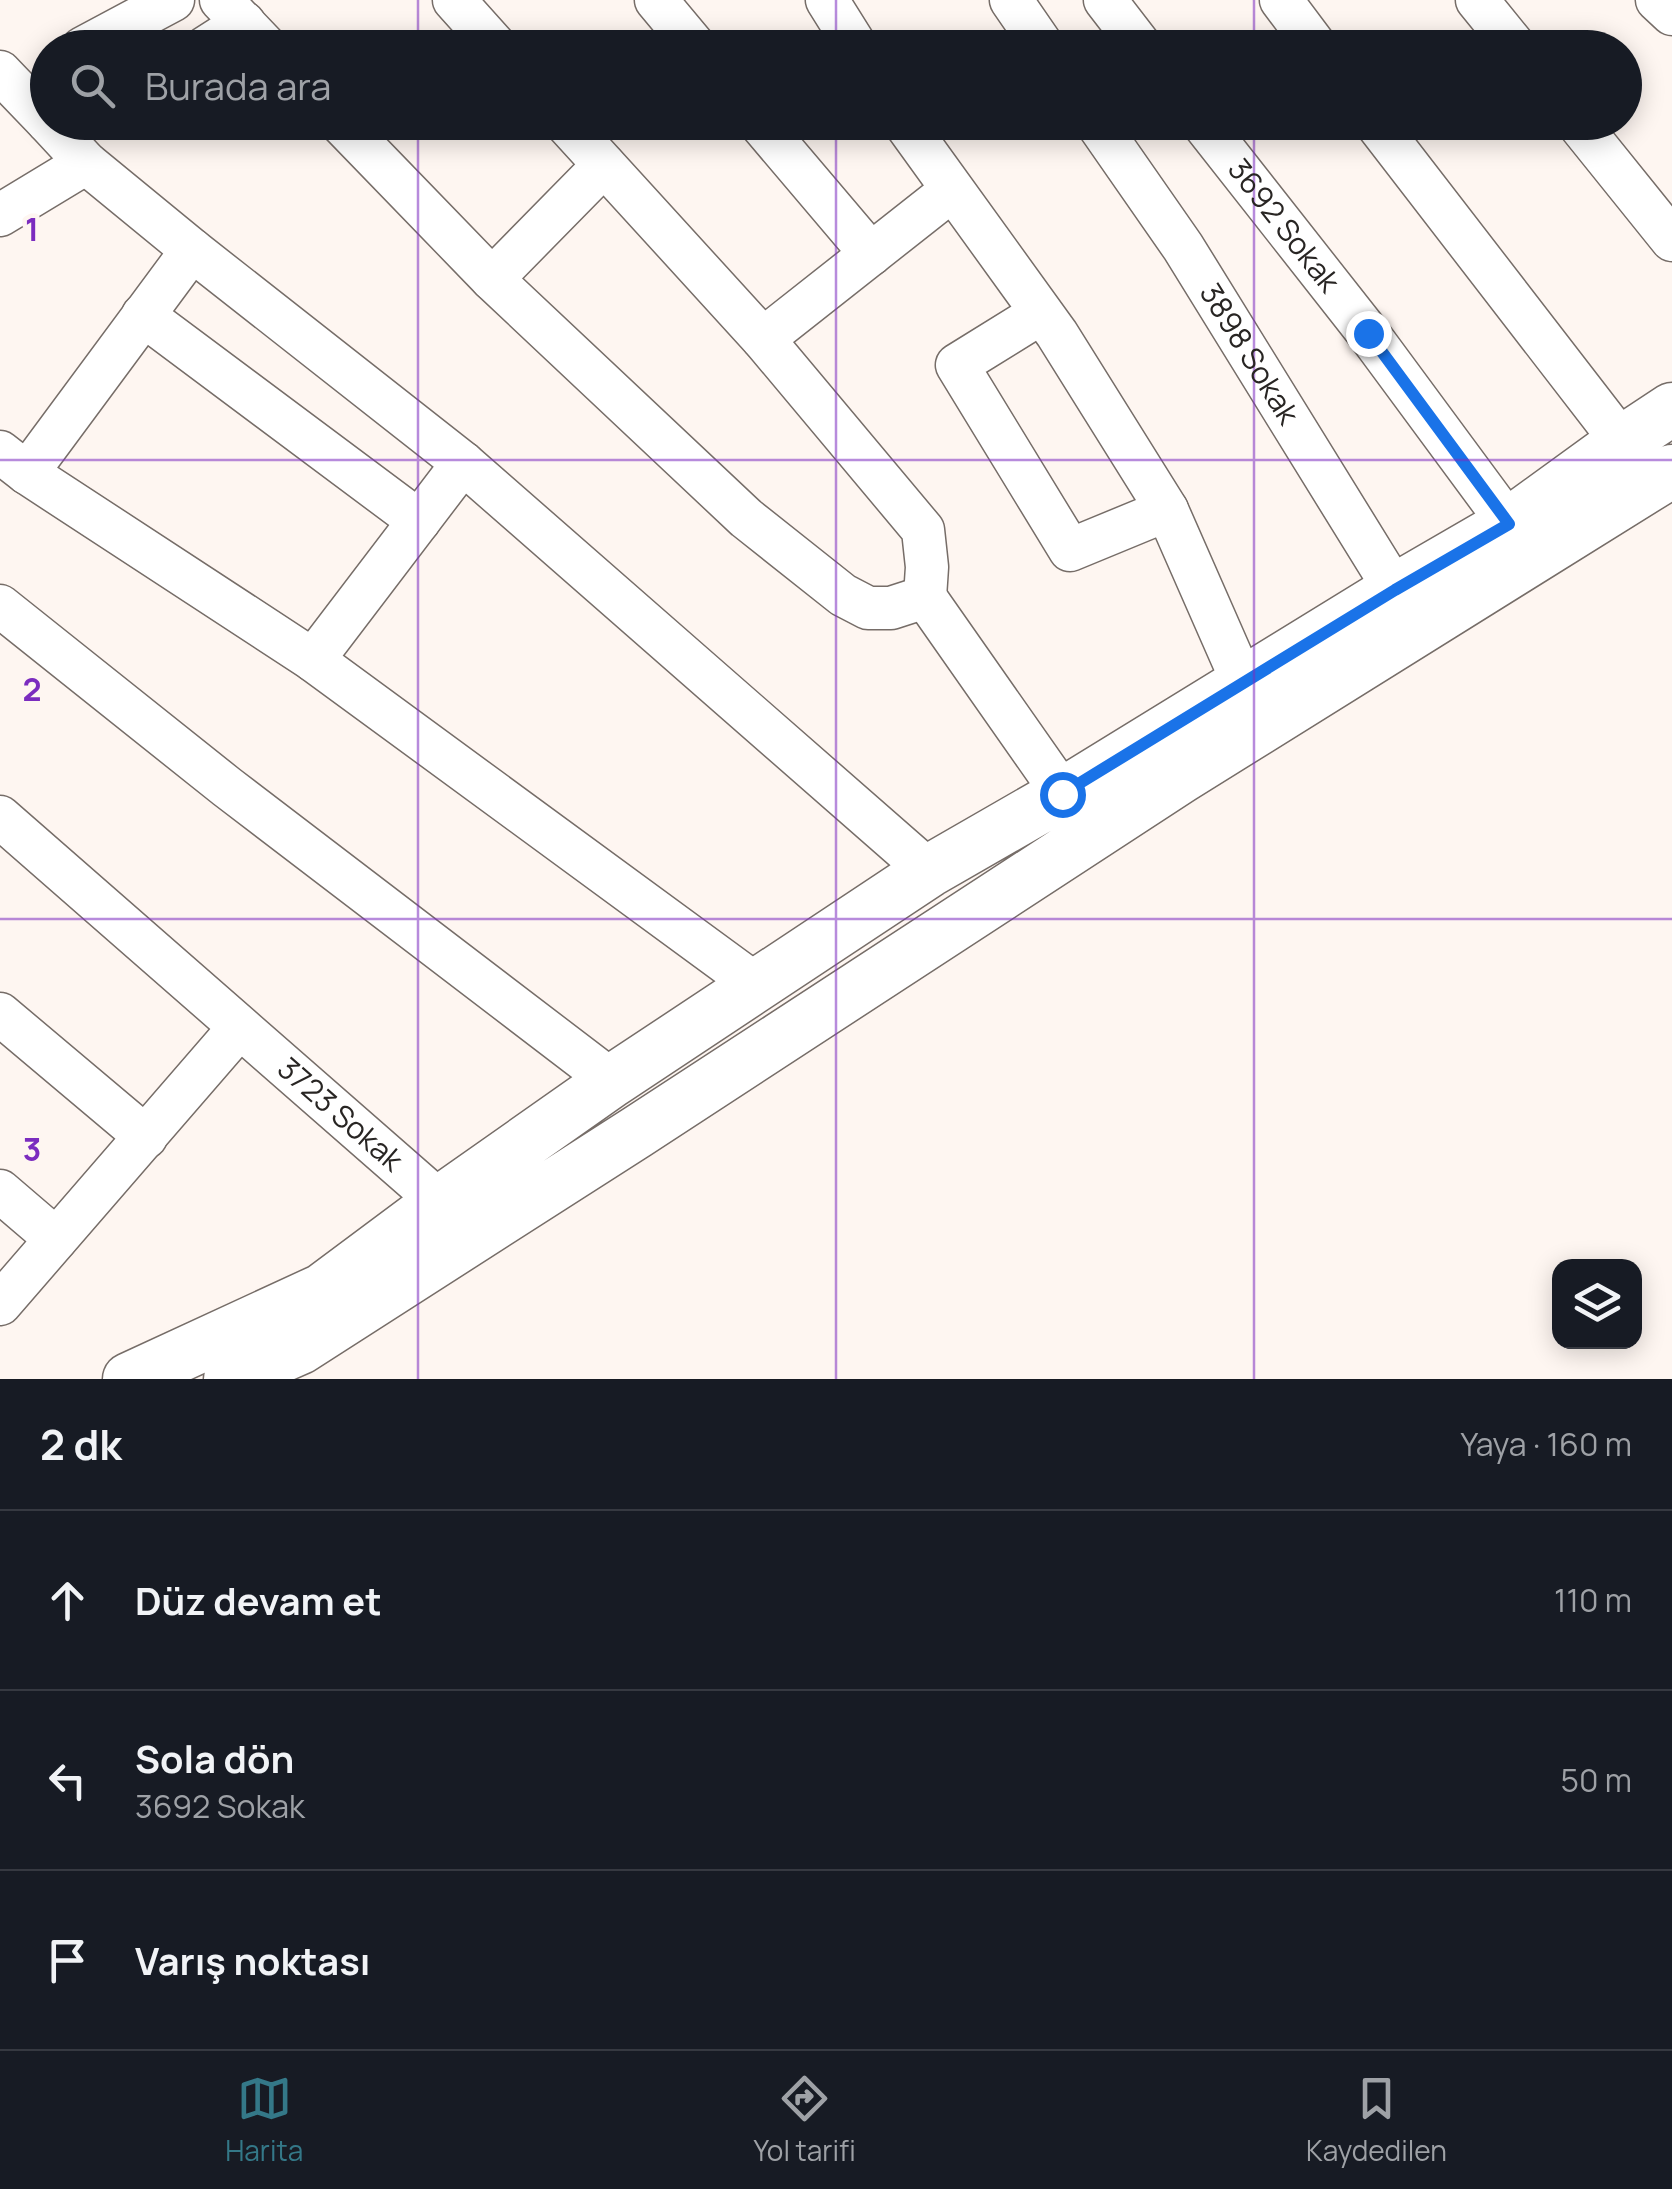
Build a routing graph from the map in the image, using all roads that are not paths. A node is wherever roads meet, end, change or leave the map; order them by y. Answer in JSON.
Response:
{"nodes":[{"id":1,"x":173,"y":0,"type":"edge"},
{"id":2,"x":454,"y":0,"type":"edge"},
{"id":3,"x":656,"y":0,"type":"edge"},
{"id":4,"x":827,"y":0,"type":"edge"},
{"id":5,"x":1011,"y":0,"type":"edge"},
{"id":6,"x":1104,"y":0,"type":"edge"},
{"id":7,"x":1281,"y":0,"type":"edge"},
{"id":8,"x":1478,"y":0,"type":"edge"},
{"id":9,"x":1657,"y":0,"type":"edge"},
{"id":10,"x":1672,"y":14,"type":"edge"},
{"id":11,"x":117,"y":30,"type":"edge"},
{"id":12,"x":481,"y":30,"type":"edge"},
{"id":13,"x":681,"y":30,"type":"edge"},
{"id":14,"x":846,"y":30,"type":"edge"},
{"id":15,"x":1032,"y":30,"type":"edge"},
{"id":16,"x":1128,"y":30,"type":"edge"},
{"id":17,"x":1304,"y":30,"type":"edge"},
{"id":18,"x":1502,"y":30,"type":"edge"},
{"id":19,"x":59,"y":140,"type":"edge"},
{"id":20,"x":73,"y":140,"type":"edge"},
{"id":21,"x":357,"y":140,"type":"edge"},
{"id":22,"x":581,"y":140,"type":"edge"},
{"id":23,"x":774,"y":140,"type":"edge"},
{"id":24,"x":917,"y":140,"type":"edge"},
{"id":25,"x":1108,"y":140,"type":"edge"},
{"id":26,"x":1216,"y":140,"type":"edge"},
{"id":27,"x":1389,"y":140,"type":"edge"},
{"id":28,"x":1591,"y":140,"type":"edge"},
{"id":29,"x":604,"y":165,"type":"junction"},
{"id":30,"x":952,"y":190,"type":"junction"},
{"id":31,"x":0,"y":215,"type":"edge"},
{"id":32,"x":1672,"y":240,"type":"edge"},
{"id":33,"x":192,"y":250,"type":"junction"},
{"id":34,"x":870,"y":254,"type":"junction"},
{"id":35,"x":492,"y":279,"type":"junction"},
{"id":36,"x":1041,"y":313,"type":"junction"},
{"id":37,"x":144,"y":315,"type":"junction"},
{"id":38,"x":762,"y":339,"type":"junction"},
{"id":39,"x":1672,"y":409,"type":"edge"},
{"id":40,"x":1622,"y":442,"type":"junction"},
{"id":41,"x":14,"y":462,"type":"edge"},
{"id":42,"x":463,"y":462,"type":"junction"},
{"id":43,"x":1672,"y":471,"type":"edge"},
{"id":44,"x":1168,"y":510,"type":"junction"},
{"id":45,"x":418,"y":521,"type":"junction"},
{"id":46,"x":1509,"y":524,"type":"junction"},
{"id":47,"x":1395,"y":590,"type":"junction"},
{"id":48,"x":925,"y":598,"type":"junction"},
{"id":49,"x":0,"y":606,"type":"edge"},
{"id":50,"x":313,"y":660,"type":"junction"},
{"id":51,"x":1243,"y":684,"type":"junction"},
{"id":52,"x":1062,"y":794,"type":"junction"},
{"id":53,"x":0,"y":817,"type":"edge"},
{"id":54,"x":929,"y":871,"type":"junction"},
{"id":55,"x":755,"y":984,"type":"junction"},
{"id":56,"x":0,"y":1014,"type":"edge"},
{"id":57,"x":239,"y":1028,"type":"junction"},
{"id":58,"x":612,"y":1081,"type":"junction"},
{"id":59,"x":146,"y":1137,"type":"junction"},
{"id":60,"x":0,"y":1191,"type":"edge"},
{"id":61,"x":440,"y":1202,"type":"junction"},
{"id":62,"x":56,"y":1239,"type":"junction"},
{"id":63,"x":0,"y":1304,"type":"edge"},
{"id":64,"x":129,"y":1379,"type":"edge"},
{"id":65,"x":230,"y":1379,"type":"edge"}],
"edges":[{"from":1,"to":11,"type":"street"},
{"from":2,"to":12,"type":"street"},
{"from":3,"to":13,"type":"street"},
{"from":4,"to":14,"type":"street"},
{"from":5,"to":15,"type":"street"},
{"from":6,"to":16,"type":"street"},
{"from":7,"to":17,"type":"street"},
{"from":8,"to":18,"type":"street"},
{"from":9,"to":10,"type":"street"},
{"from":19,"to":31,"type":"street"},
{"from":20,"to":33,"type":"street"},
{"from":21,"to":35,"type":"street"},
{"from":22,"to":29,"type":"street"},
{"from":23,"to":34,"type":"street"},
{"from":24,"to":30,"type":"street"},
{"from":25,"to":47,"type":"street","name":"3898 Sokak"},
{"from":26,"to":46,"type":"street","name":"3692 Sokak"},
{"from":27,"to":40,"type":"street"},
{"from":28,"to":32,"type":"street"},
{"from":29,"to":35,"type":"street"},
{"from":29,"to":38,"type":"street"},
{"from":30,"to":34,"type":"street"},
{"from":30,"to":36,"type":"street"},
{"from":33,"to":37,"type":"street"},
{"from":33,"to":42,"type":"street"},
{"from":34,"to":38,"type":"street"},
{"from":35,"to":48,"type":"street"},
{"from":36,"to":44,"type":"street"},
{"from":36,"to":44,"type":"street"},
{"from":37,"to":41,"type":"street"},
{"from":37,"to":45,"type":"street"},
{"from":38,"to":48,"type":"street"},
{"from":39,"to":40,"type":"main road"},
{"from":40,"to":46,"type":"main road"},
{"from":41,"to":50,"type":"street"},
{"from":42,"to":45,"type":"street"},
{"from":42,"to":54,"type":"street"},
{"from":43,"to":65,"type":"main road"},
{"from":44,"to":51,"type":"street"},
{"from":45,"to":50,"type":"street"},
{"from":46,"to":47,"type":"main road"},
{"from":47,"to":51,"type":"main road"},
{"from":48,"to":52,"type":"street"},
{"from":49,"to":58,"type":"street"},
{"from":50,"to":55,"type":"street"},
{"from":51,"to":52,"type":"main road"},
{"from":52,"to":54,"type":"main road"},
{"from":53,"to":57,"type":"street","name":"3723 Sokak"},
{"from":54,"to":55,"type":"main road"},
{"from":55,"to":58,"type":"main road"},
{"from":56,"to":59,"type":"street"},
{"from":57,"to":59,"type":"street"},
{"from":57,"to":61,"type":"street","name":"3723 Sokak"},
{"from":58,"to":61,"type":"main road"},
{"from":59,"to":62,"type":"street"},
{"from":60,"to":62,"type":"street"},
{"from":61,"to":64,"type":"main road"},
{"from":62,"to":63,"type":"street"}]}
